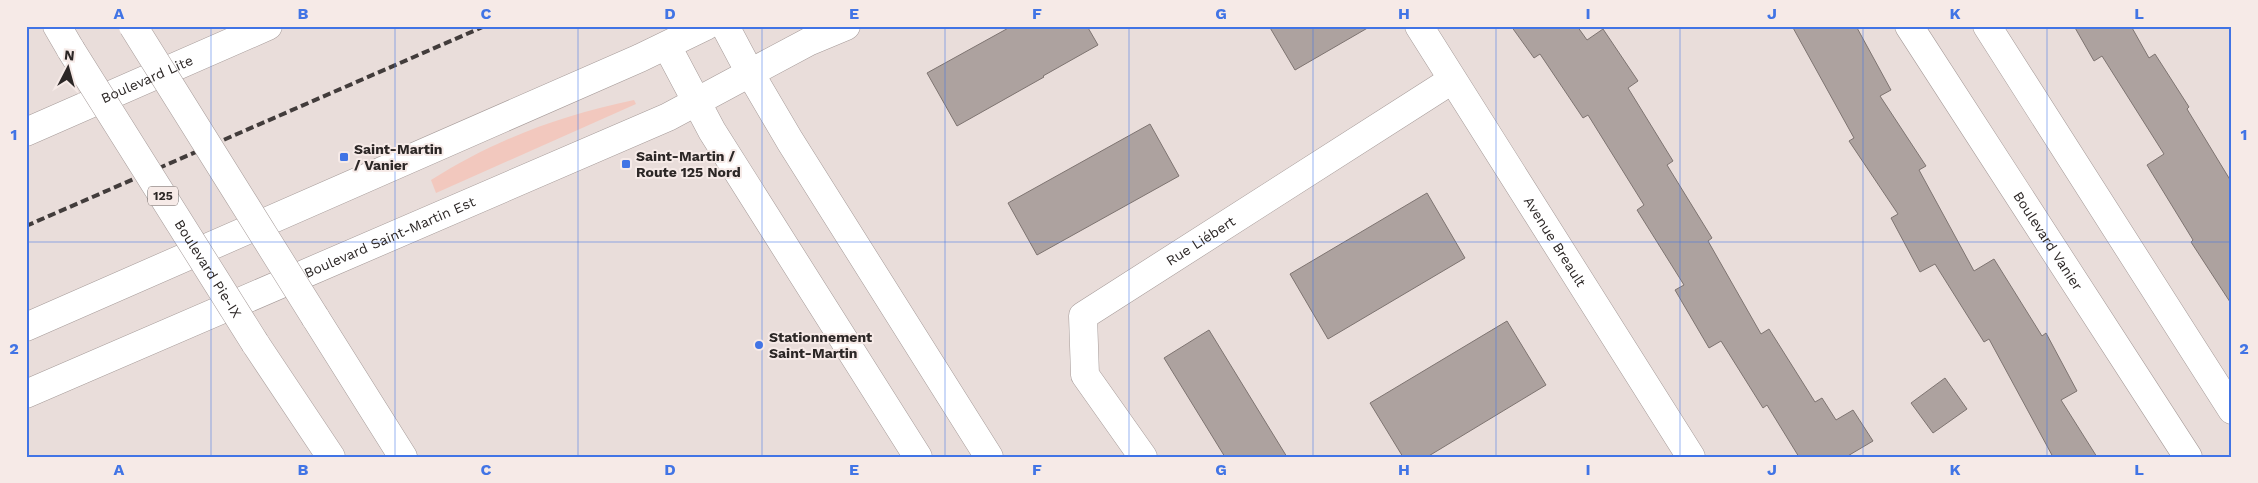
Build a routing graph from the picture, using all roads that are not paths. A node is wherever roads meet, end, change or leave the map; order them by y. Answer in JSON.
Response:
{"nodes":[{"id":1,"x":57,"y":26,"type":"edge"},
{"id":2,"x":133,"y":26,"type":"edge"},
{"id":3,"x":268,"y":26,"type":"edge"},
{"id":4,"x":706,"y":26,"type":"edge"},
{"id":5,"x":726,"y":26,"type":"edge"},
{"id":6,"x":846,"y":26,"type":"edge"},
{"id":7,"x":1420,"y":26,"type":"edge"},
{"id":8,"x":1909,"y":26,"type":"edge"},
{"id":9,"x":1987,"y":26,"type":"edge"},
{"id":10,"x":667,"y":46,"type":"junction"},
{"id":11,"x":750,"y":73,"type":"junction"},
{"id":12,"x":1452,"y":80,"type":"junction"},
{"id":13,"x":696,"y":103,"type":"junction"},
{"id":14,"x":26,"y":132,"type":"edge"},
{"id":15,"x":26,"y":327,"type":"edge"},
{"id":16,"x":26,"y":394,"type":"edge"},
{"id":17,"x":2232,"y":410,"type":"edge"},
{"id":18,"x":331,"y":457,"type":"edge"},
{"id":19,"x":403,"y":457,"type":"edge"},
{"id":20,"x":918,"y":457,"type":"edge"},
{"id":21,"x":989,"y":457,"type":"edge"},
{"id":22,"x":1143,"y":457,"type":"edge"},
{"id":23,"x":1691,"y":457,"type":"edge"},
{"id":24,"x":2188,"y":457,"type":"edge"}],
"edges":[{"from":1,"to":18,"type":"main road","name":"Boulevard Pie-IX","number":"125","bridge":true},
{"from":2,"to":19,"type":"main road","bridge":true},
{"from":3,"to":14,"type":"main road","name":"Boulevard Lite"},
{"from":4,"to":10,"type":"main road"},
{"from":5,"to":11,"type":"main road"},
{"from":6,"to":11,"type":"main road"},
{"from":7,"to":12,"type":"main road","name":"Avenue Breault"},
{"from":8,"to":24,"type":"main road","name":"Boulevard Vanier"},
{"from":9,"to":17,"type":"main road"},
{"from":10,"to":13,"type":"main road"},
{"from":10,"to":15,"type":"main road"},
{"from":11,"to":13,"type":"main road","name":"Boulevard Saint-Martin Est"},
{"from":11,"to":21,"type":"main road"},
{"from":12,"to":22,"type":"main road","name":"Rue Liébert"},
{"from":12,"to":23,"type":"main road","name":"Avenue Breault"},
{"from":13,"to":16,"type":"main road","name":"Boulevard Saint-Martin Est"},
{"from":13,"to":20,"type":"main road"}]}
